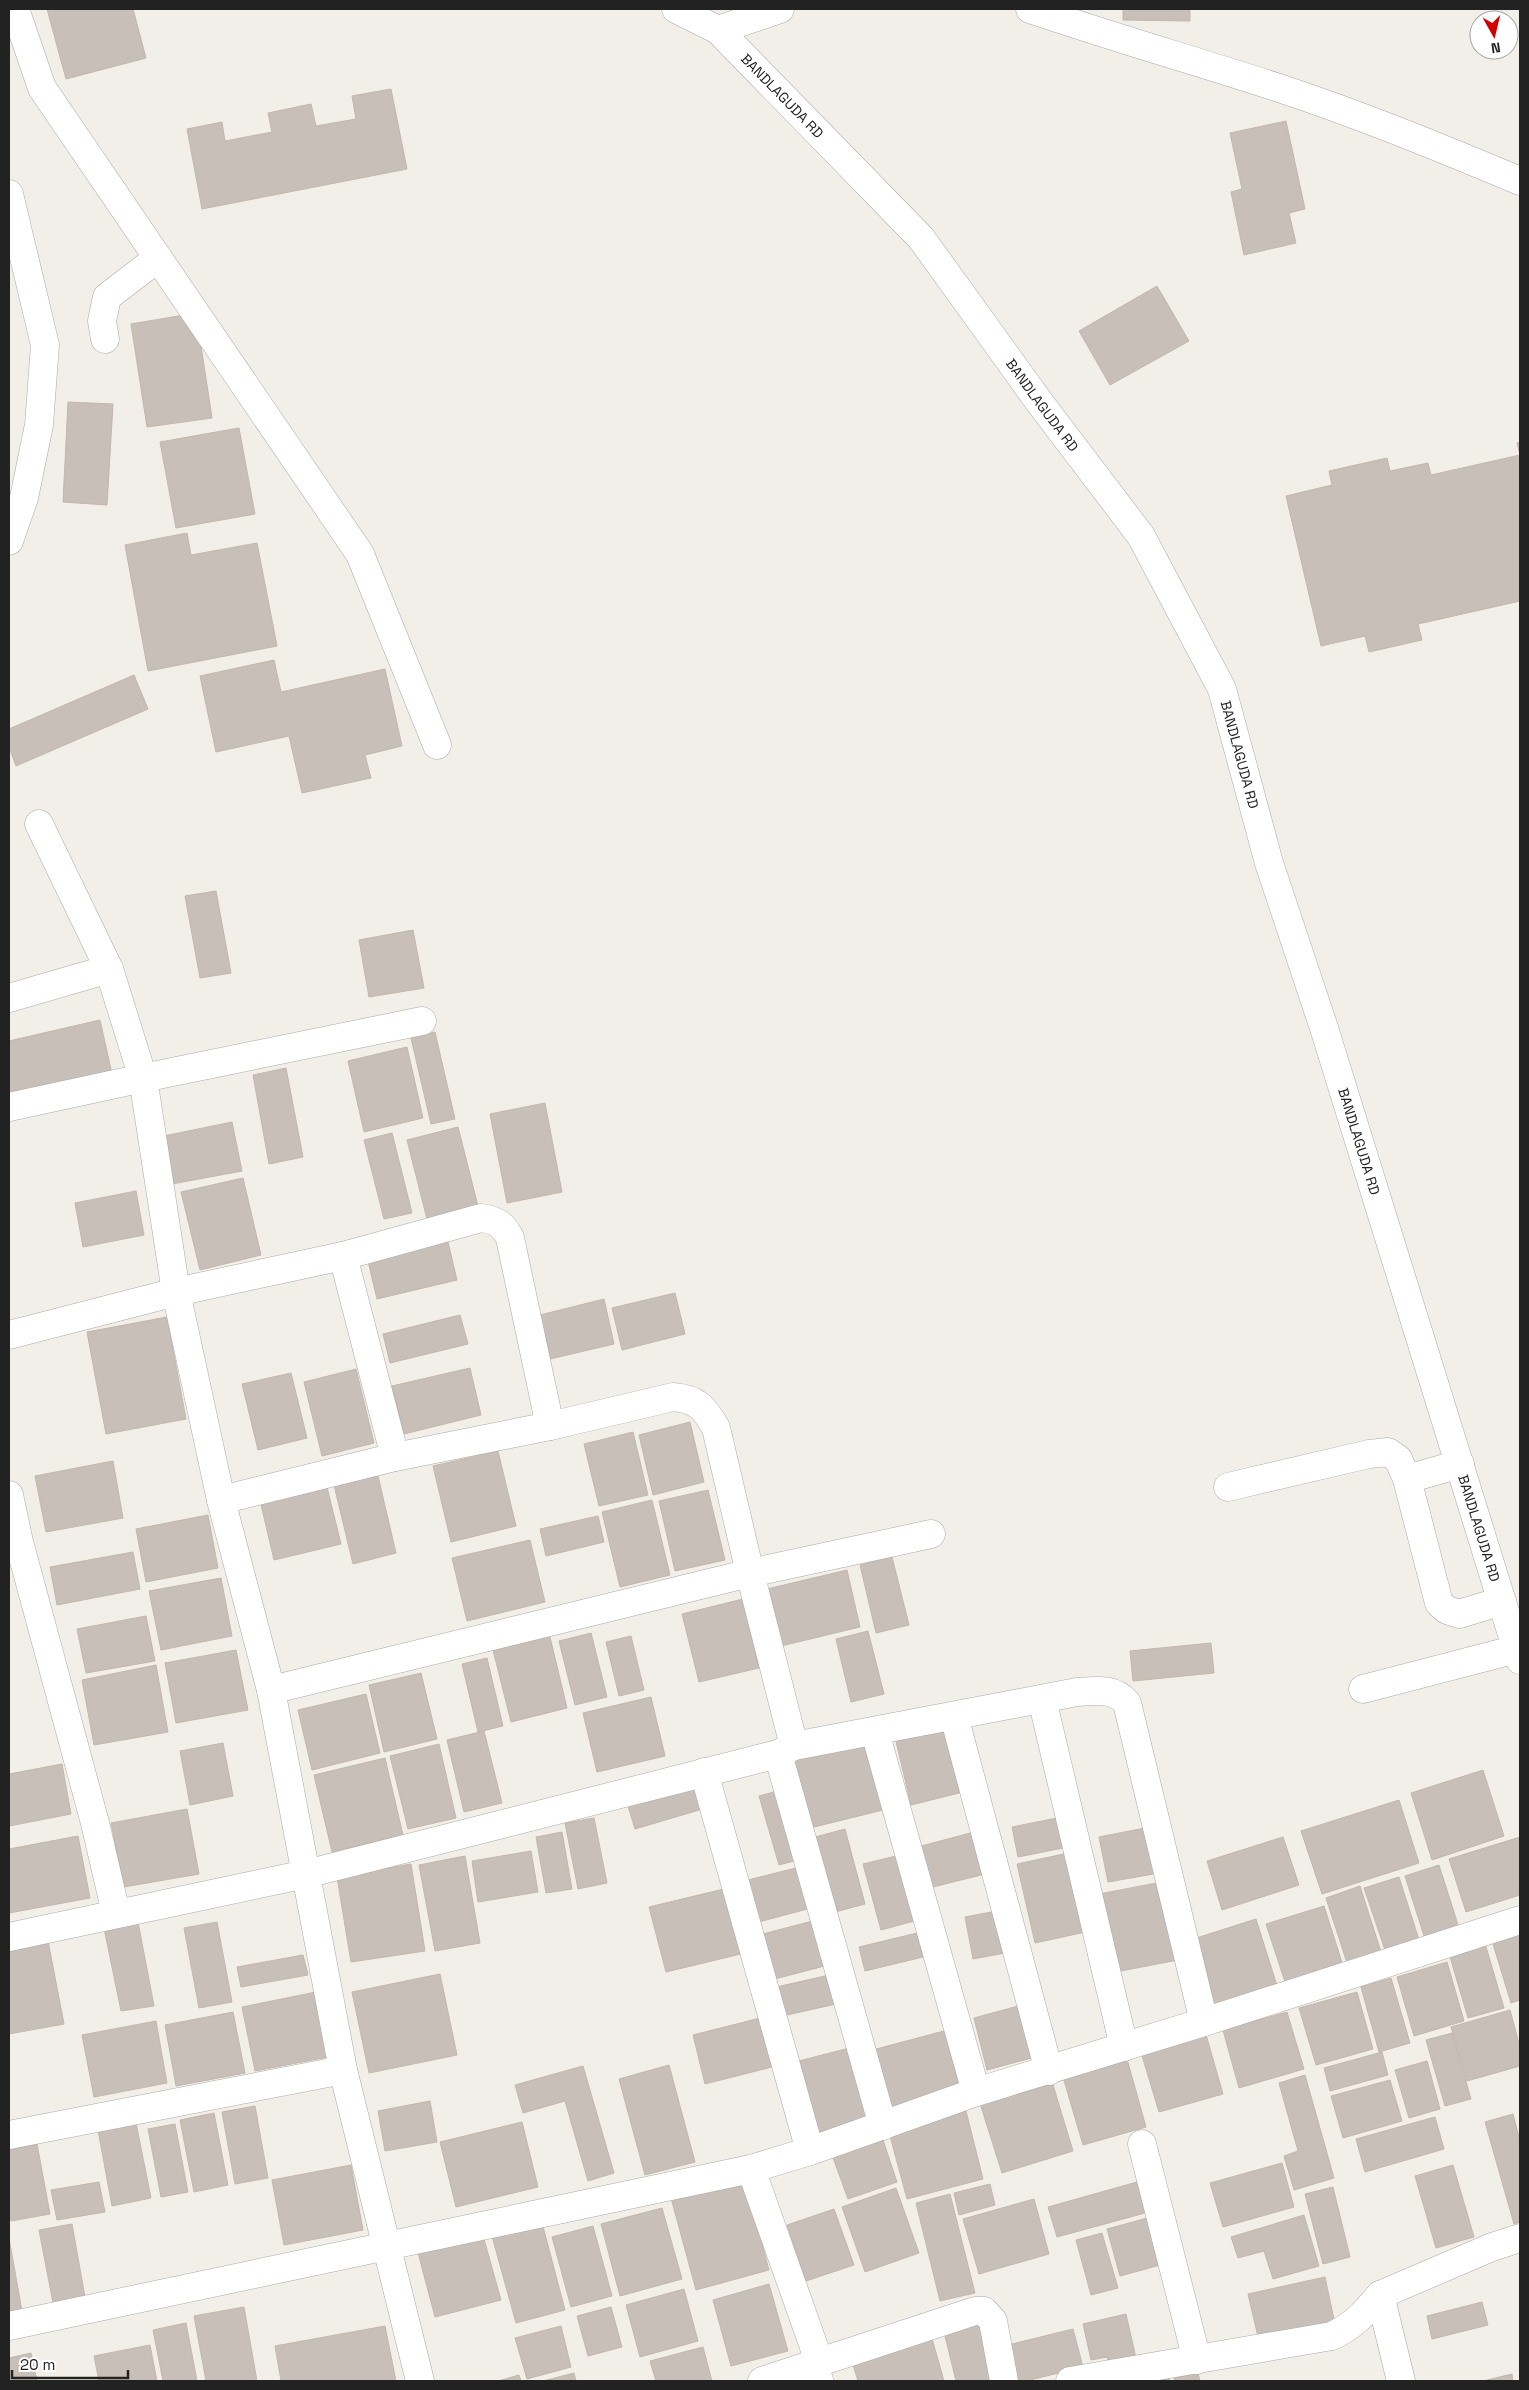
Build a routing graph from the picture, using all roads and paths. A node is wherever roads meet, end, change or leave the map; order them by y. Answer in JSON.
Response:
{"nodes":[{"id":1,"x":15,"y":9,"type":"edge"},
{"id":2,"x":676,"y":9,"type":"edge"},
{"id":3,"x":780,"y":9,"type":"edge"},
{"id":4,"x":1030,"y":9,"type":"edge"},
{"id":5,"x":718,"y":30,"type":"junction"},
{"id":6,"x":1520,"y":181,"type":"edge"},
{"id":7,"x":9,"y":194,"type":"edge"},
{"id":8,"x":158,"y":258,"type":"junction"},
{"id":9,"x":105,"y":339,"type":"dead end"},
{"id":10,"x":9,"y":540,"type":"edge"},
{"id":11,"x":437,"y":745,"type":"dead end"},
{"id":12,"x":40,"y":824,"type":"dead end"},
{"id":13,"x":109,"y":969,"type":"junction"},
{"id":14,"x":9,"y":998,"type":"edge"},
{"id":15,"x":422,"y":1021,"type":"dead end"},
{"id":16,"x":143,"y":1078,"type":"junction"},
{"id":17,"x":9,"y":1107,"type":"edge"},
{"id":18,"x":343,"y":1256,"type":"junction"},
{"id":19,"x":176,"y":1292,"type":"junction"},
{"id":20,"x":9,"y":1335,"type":"edge"},
{"id":21,"x":550,"y":1426,"type":"junction"},
{"id":22,"x":395,"y":1456,"type":"junction"},
{"id":23,"x":1460,"y":1464,"type":"junction"},
{"id":24,"x":1407,"y":1479,"type":"junction"},
{"id":25,"x":1228,"y":1487,"type":"dead end"},
{"id":26,"x":9,"y":1495,"type":"edge"},
{"id":27,"x":221,"y":1500,"type":"junction"},
{"id":28,"x":931,"y":1534,"type":"dead end"},
{"id":29,"x":750,"y":1573,"type":"junction"},
{"id":30,"x":1502,"y":1601,"type":"junction"},
{"id":31,"x":1519,"y":1655,"type":"edge"},
{"id":32,"x":1363,"y":1689,"type":"dead end"},
{"id":33,"x":271,"y":1690,"type":"junction"},
{"id":34,"x":1042,"y":1700,"type":"junction"},
{"id":35,"x":954,"y":1716,"type":"junction"},
{"id":36,"x":875,"y":1732,"type":"junction"},
{"id":37,"x":786,"y":1750,"type":"junction"},
{"id":38,"x":704,"y":1772,"type":"junction"},
{"id":39,"x":306,"y":1874,"type":"junction"},
{"id":40,"x":116,"y":1913,"type":"junction"},
{"id":41,"x":1520,"y":1920,"type":"edge"},
{"id":42,"x":9,"y":1937,"type":"edge"},
{"id":43,"x":1204,"y":2022,"type":"junction"},
{"id":44,"x":1124,"y":2047,"type":"junction"},
{"id":45,"x":343,"y":2070,"type":"junction"},
{"id":46,"x":1049,"y":2071,"type":"junction"},
{"id":47,"x":976,"y":2092,"type":"junction"},
{"id":48,"x":883,"y":2126,"type":"junction"},
{"id":49,"x":9,"y":2135,"type":"edge"},
{"id":50,"x":1142,"y":2144,"type":"dead end"},
{"id":51,"x":810,"y":2151,"type":"junction"},
{"id":52,"x":751,"y":2169,"type":"junction"},
{"id":53,"x":1520,"y":2238,"type":"edge"},
{"id":54,"x":386,"y":2247,"type":"junction"},
{"id":55,"x":1380,"y":2295,"type":"junction"},
{"id":56,"x":9,"y":2326,"type":"edge"},
{"id":57,"x":1197,"y":2360,"type":"junction"},
{"id":58,"x":817,"y":2373,"type":"edge"},
{"id":59,"x":1098,"y":2378,"type":"edge"},
{"id":60,"x":420,"y":2381,"type":"edge"},
{"id":61,"x":762,"y":2381,"type":"edge"},
{"id":62,"x":1004,"y":2381,"type":"edge"},
{"id":63,"x":1070,"y":2381,"type":"edge"},
{"id":64,"x":1401,"y":2381,"type":"edge"}],
"edges":[{"from":1,"to":8,"type":"street"},
{"from":2,"to":5,"type":"street","name":"BANDLAGUDA RD"},
{"from":3,"to":5,"type":"street"},
{"from":4,"to":6,"type":"street"},
{"from":5,"to":23,"type":"street","name":"BANDLAGUDA RD"},
{"from":7,"to":10,"type":"street"},
{"from":8,"to":9,"type":"street"},
{"from":8,"to":11,"type":"street"},
{"from":12,"to":13,"type":"street"},
{"from":13,"to":14,"type":"street"},
{"from":13,"to":16,"type":"street"},
{"from":15,"to":16,"type":"street"},
{"from":16,"to":17,"type":"street"},
{"from":16,"to":19,"type":"street"},
{"from":18,"to":19,"type":"street"},
{"from":18,"to":21,"type":"street"},
{"from":18,"to":22,"type":"street"},
{"from":19,"to":20,"type":"street"},
{"from":19,"to":27,"type":"street"},
{"from":21,"to":22,"type":"street"},
{"from":21,"to":29,"type":"street"},
{"from":22,"to":27,"type":"street"},
{"from":23,"to":24,"type":"street"},
{"from":23,"to":30,"type":"street","name":"BANDLAGUDA RD"},
{"from":24,"to":25,"type":"street"},
{"from":24,"to":30,"type":"street"},
{"from":26,"to":40,"type":"street"},
{"from":27,"to":33,"type":"street"},
{"from":28,"to":29,"type":"street"},
{"from":29,"to":33,"type":"street"},
{"from":29,"to":37,"type":"street"},
{"from":30,"to":31,"type":"street","name":"BANDLAGUDA RD"},
{"from":31,"to":32,"type":"street"},
{"from":33,"to":39,"type":"street"},
{"from":34,"to":35,"type":"street"},
{"from":34,"to":43,"type":"street"},
{"from":34,"to":44,"type":"street"},
{"from":35,"to":36,"type":"street"},
{"from":35,"to":46,"type":"street"},
{"from":36,"to":37,"type":"street"},
{"from":36,"to":47,"type":"street"},
{"from":37,"to":38,"type":"street"},
{"from":37,"to":48,"type":"street"},
{"from":38,"to":39,"type":"street"},
{"from":38,"to":51,"type":"street"},
{"from":39,"to":40,"type":"street"},
{"from":39,"to":45,"type":"street"},
{"from":40,"to":42,"type":"street"},
{"from":41,"to":43,"type":"street"},
{"from":43,"to":44,"type":"street"},
{"from":44,"to":46,"type":"street"},
{"from":45,"to":49,"type":"street"},
{"from":45,"to":54,"type":"street"},
{"from":46,"to":47,"type":"street"},
{"from":47,"to":48,"type":"street"},
{"from":48,"to":51,"type":"street"},
{"from":50,"to":57,"type":"street"},
{"from":51,"to":52,"type":"street"},
{"from":52,"to":54,"type":"street"},
{"from":52,"to":58,"type":"street"},
{"from":53,"to":55,"type":"street"},
{"from":54,"to":56,"type":"street"},
{"from":54,"to":60,"type":"street"},
{"from":55,"to":57,"type":"street"},
{"from":55,"to":64,"type":"street"},
{"from":57,"to":59,"type":"street"},
{"from":58,"to":61,"type":"street"},
{"from":58,"to":62,"type":"street"},
{"from":59,"to":63,"type":"street"}]}
